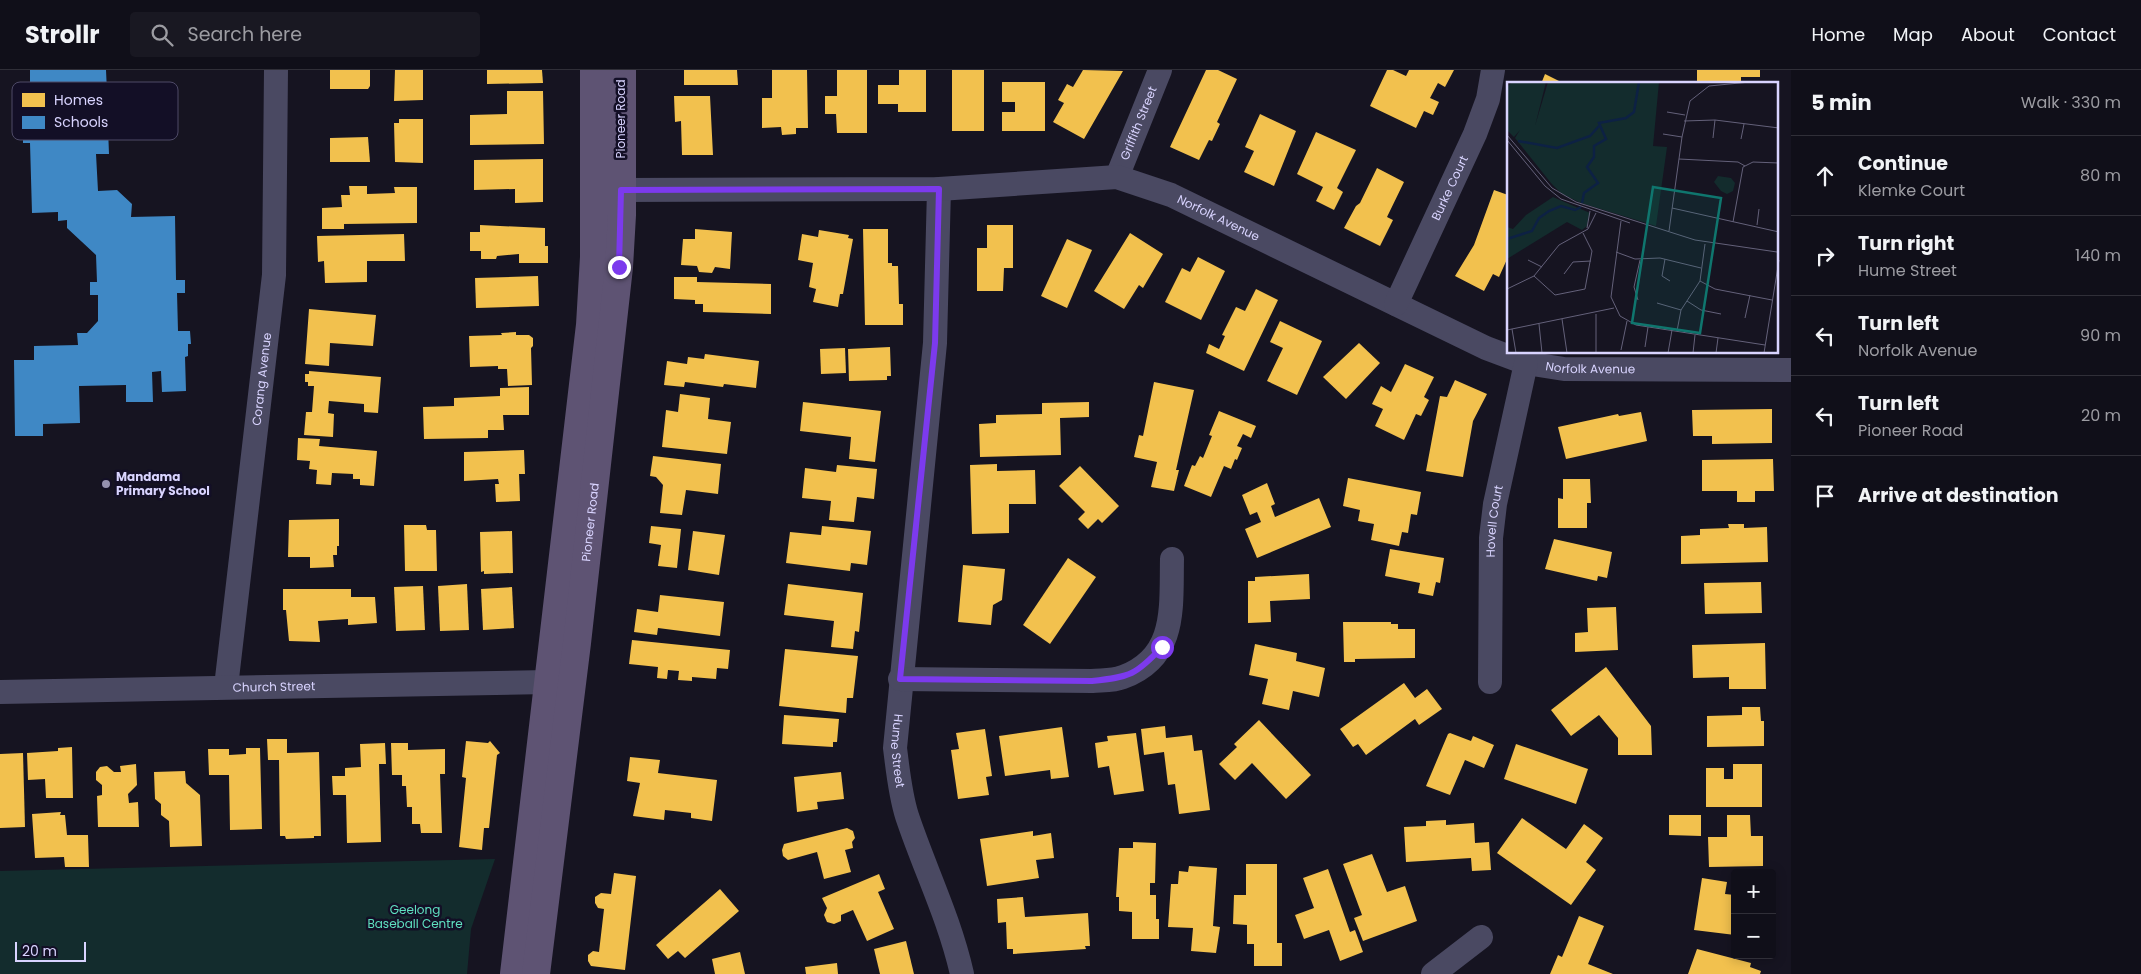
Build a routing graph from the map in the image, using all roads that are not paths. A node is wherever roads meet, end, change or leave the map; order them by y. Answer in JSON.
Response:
{"nodes":[{"id":1,"x":276,"y":70,"type":"edge"},
{"id":2,"x":594,"y":70,"type":"edge"},
{"id":3,"x":622,"y":70,"type":"edge"},
{"id":4,"x":1160,"y":70,"type":"edge"},
{"id":5,"x":1493,"y":70,"type":"edge"},
{"id":6,"x":1117,"y":177,"type":"junction"},
{"id":7,"x":939,"y":189,"type":"junction"},
{"id":8,"x":594,"y":190,"type":"junction"},
{"id":9,"x":621,"y":190,"type":"junction"},
{"id":10,"x":1396,"y":304,"type":"junction"},
{"id":11,"x":1526,"y":363,"type":"junction"},
{"id":12,"x":1791,"y":370,"type":"edge"},
{"id":13,"x":1172,"y":560,"type":"dead end"},
{"id":14,"x":900,"y":679,"type":"junction"},
{"id":15,"x":560,"y":682,"type":"junction"},
{"id":16,"x":1490,"y":682,"type":"dead end"},
{"id":17,"x":226,"y":687,"type":"junction"},
{"id":18,"x":0,"y":692,"type":"edge"},
{"id":19,"x":1482,"y":938,"type":"dead end"},
{"id":20,"x":514,"y":974,"type":"edge"},
{"id":21,"x":536,"y":974,"type":"edge"},
{"id":22,"x":962,"y":974,"type":"edge"},
{"id":23,"x":1433,"y":974,"type":"edge"}],
"edges":[{"from":1,"to":17,"type":"street","name":"Corang Avenue"},
{"from":2,"to":8,"type":"main road","name":"Pioneer Road"},
{"from":3,"to":9,"type":"main road","name":"Pioneer Road"},
{"from":4,"to":6,"type":"street","name":"Griffith Street"},
{"from":5,"to":10,"type":"street","name":"Burke Court"},
{"from":6,"to":7,"type":"street","name":"Norfolk Avenue"},
{"from":6,"to":10,"type":"street","name":"Norfolk Avenue"},
{"from":7,"to":9,"type":"street","name":"Norfolk Avenue"},
{"from":7,"to":14,"type":"street","name":"Hume Street"},
{"from":8,"to":9,"type":"main road"},
{"from":8,"to":15,"type":"main road","name":"Pioneer Road"},
{"from":9,"to":15,"type":"main road","name":"Pioneer Road"},
{"from":10,"to":11,"type":"street","name":"Norfolk Avenue"},
{"from":11,"to":12,"type":"street","name":"Norfolk Avenue"},
{"from":11,"to":16,"type":"street","name":"Hovell Court"},
{"from":13,"to":14,"type":"street"},
{"from":14,"to":22,"type":"street","name":"Hume Street"},
{"from":15,"to":17,"type":"street","name":"Church Street"},
{"from":15,"to":20,"type":"main road","name":"Pioneer Road"},
{"from":15,"to":21,"type":"main road","name":"Pioneer Road"},
{"from":17,"to":18,"type":"street","name":"Church Street"},
{"from":19,"to":23,"type":"street"}]}
